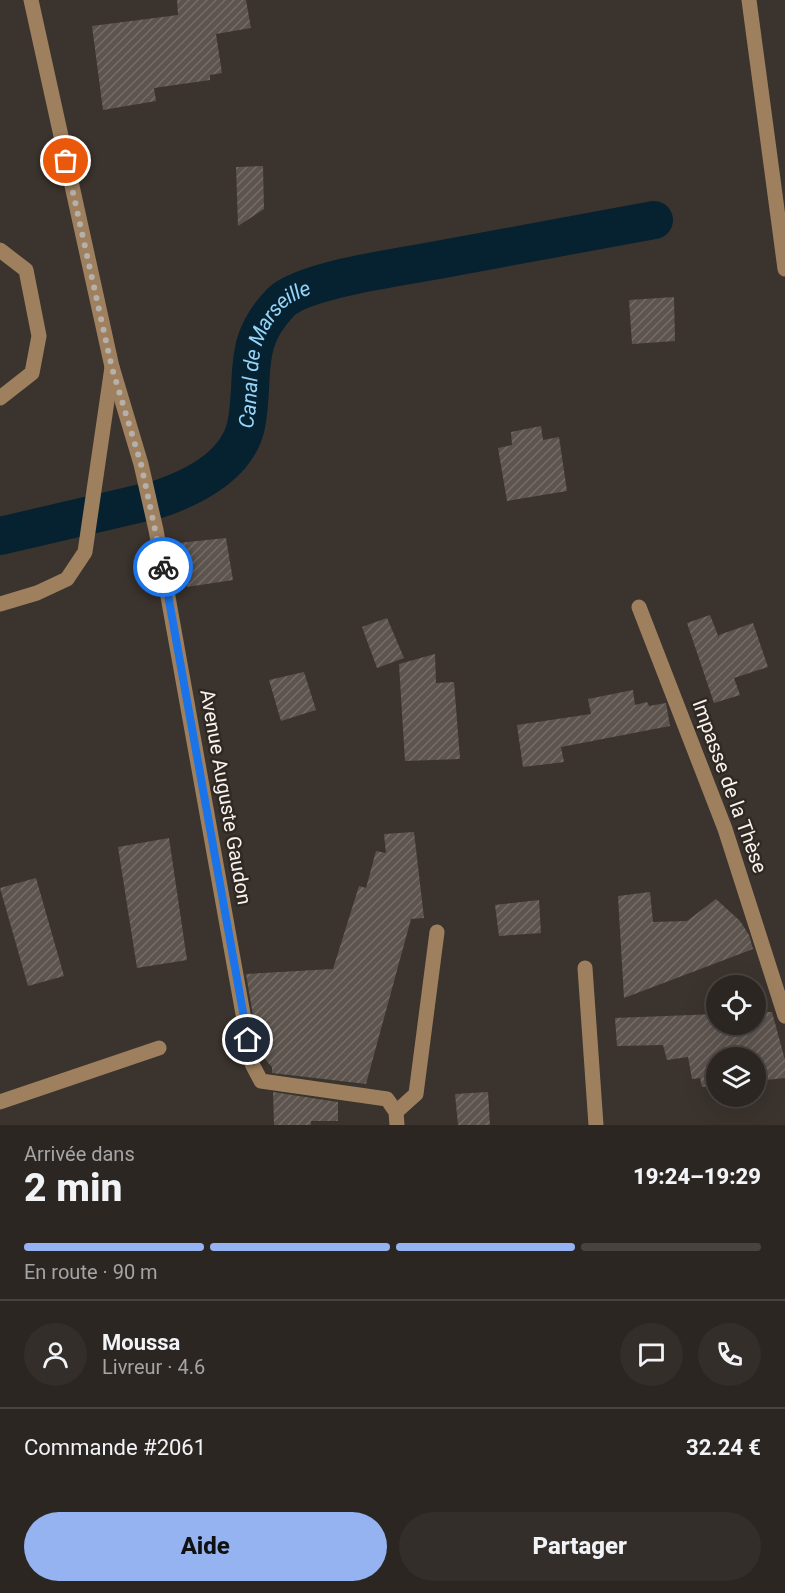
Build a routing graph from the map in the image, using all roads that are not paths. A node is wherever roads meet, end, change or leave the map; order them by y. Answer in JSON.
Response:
{"nodes":[{"id":1,"x":31,"y":0,"type":"edge"},
{"id":2,"x":749,"y":0,"type":"edge"},
{"id":3,"x":0,"y":250,"type":"edge"},
{"id":4,"x":785,"y":269,"type":"edge"},
{"id":5,"x":112,"y":368,"type":"junction"},
{"id":6,"x":0,"y":398,"type":"edge"},
{"id":7,"x":0,"y":604,"type":"edge"},
{"id":8,"x":639,"y":607,"type":"dead end"},
{"id":9,"x":437,"y":932,"type":"dead end"},
{"id":10,"x":585,"y":968,"type":"dead end"},
{"id":11,"x":785,"y":1016,"type":"edge"},
{"id":12,"x":159,"y":1048,"type":"dead end"},
{"id":13,"x":0,"y":1102,"type":"edge"},
{"id":14,"x":397,"y":1118,"type":"edge"},
{"id":15,"x":596,"y":1125,"type":"edge"}],
"edges":[{"from":1,"to":5,"type":"street","name":"Avenue Auguste Gaudon"},
{"from":2,"to":4,"type":"street"},
{"from":3,"to":6,"type":"street"},
{"from":5,"to":7,"type":"street"},
{"from":5,"to":14,"type":"street","name":"Avenue Auguste Gaudon"},
{"from":8,"to":11,"type":"street","name":"Impasse de la Thèse"},
{"from":9,"to":14,"type":"street"},
{"from":10,"to":15,"type":"street"},
{"from":12,"to":13,"type":"street"}]}
